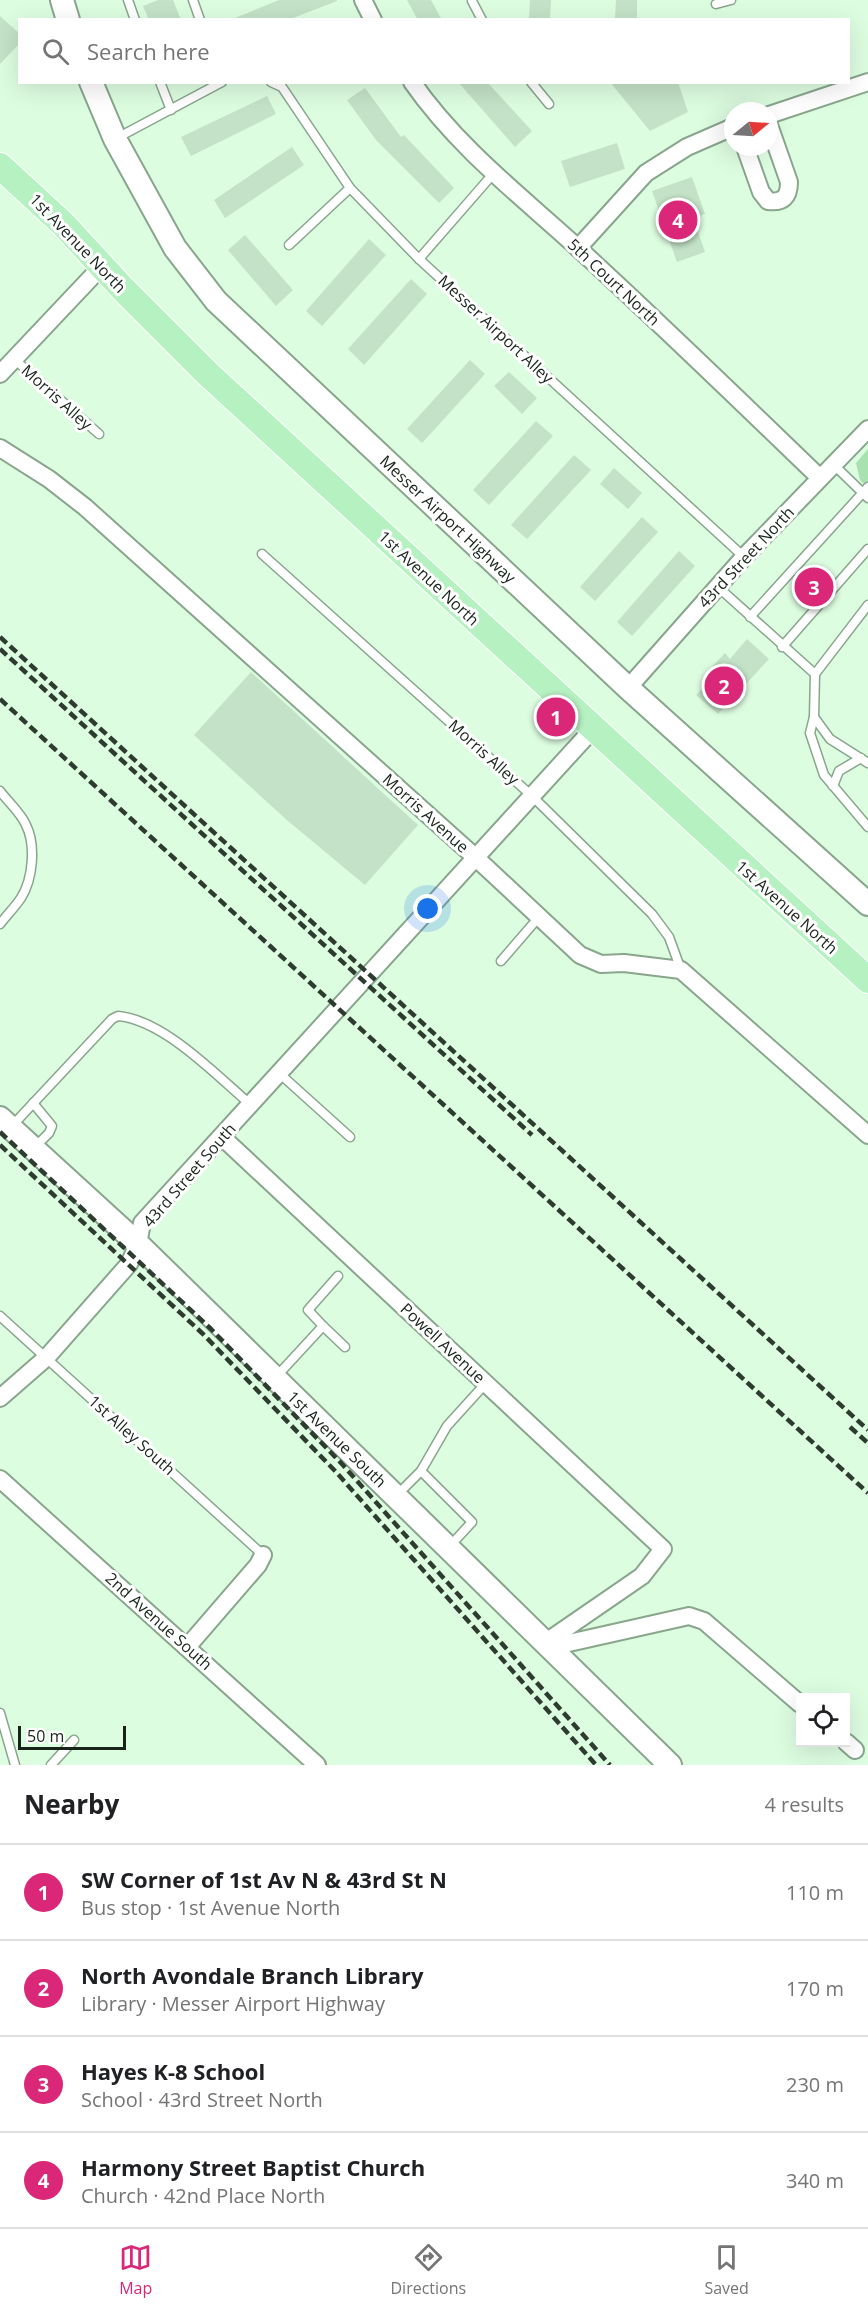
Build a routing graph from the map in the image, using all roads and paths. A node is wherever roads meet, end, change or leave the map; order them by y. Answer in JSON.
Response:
{"nodes":[{"id":1,"x":62,"y":0,"type":"edge"},
{"id":2,"x":128,"y":0,"type":"edge"},
{"id":3,"x":193,"y":0,"type":"edge"},
{"id":4,"x":363,"y":0,"type":"edge"},
{"id":5,"x":731,"y":0,"type":"edge"},
{"id":6,"x":472,"y":1,"type":"edge"},
{"id":7,"x":716,"y":4,"type":"dead end"},
{"id":8,"x":67,"y":18,"type":"edge"},
{"id":9,"x":134,"y":18,"type":"edge"},
{"id":10,"x":199,"y":18,"type":"edge"},
{"id":11,"x":373,"y":18,"type":"edge"},
{"id":12,"x":481,"y":18,"type":"edge"},
{"id":13,"x":868,"y":82,"type":"edge"},
{"id":14,"x":93,"y":84,"type":"edge"},
{"id":15,"x":161,"y":84,"type":"edge"},
{"id":16,"x":218,"y":84,"type":"edge"},
{"id":17,"x":275,"y":84,"type":"edge"},
{"id":18,"x":415,"y":84,"type":"edge"},
{"id":19,"x":533,"y":84,"type":"edge"},
{"id":20,"x":549,"y":104,"type":"dead end"},
{"id":21,"x":171,"y":110,"type":"junction"},
{"id":22,"x":778,"y":112,"type":"edge"},
{"id":23,"x":724,"y":132,"type":"edge"},
{"id":24,"x":115,"y":139,"type":"junction"},
{"id":25,"x":778,"y":151,"type":"edge"},
{"id":26,"x":748,"y":156,"type":"edge"},
{"id":27,"x":0,"y":166,"type":"edge"},
{"id":28,"x":493,"y":174,"type":"junction"},
{"id":29,"x":350,"y":188,"type":"junction"},
{"id":30,"x":289,"y":245,"type":"dead end"},
{"id":31,"x":578,"y":248,"type":"junction"},
{"id":32,"x":419,"y":259,"type":"junction"},
{"id":33,"x":102,"y":266,"type":"junction"},
{"id":34,"x":14,"y":359,"type":"junction"},
{"id":35,"x":0,"y":374,"type":"edge"},
{"id":36,"x":868,"y":429,"type":"edge"},
{"id":37,"x":99,"y":434,"type":"dead end"},
{"id":38,"x":0,"y":448,"type":"edge"},
{"id":39,"x":833,"y":464,"type":"junction"},
{"id":40,"x":820,"y":478,"type":"junction"},
{"id":41,"x":866,"y":493,"type":"edge"},
{"id":42,"x":868,"y":549,"type":"edge"},
{"id":43,"x":262,"y":554,"type":"dead end"},
{"id":44,"x":744,"y":557,"type":"junction"},
{"id":45,"x":718,"y":587,"type":"junction"},
{"id":46,"x":868,"y":605,"type":"edge"},
{"id":47,"x":750,"y":617,"type":"junction"},
{"id":48,"x":782,"y":647,"type":"junction"},
{"id":49,"x":815,"y":674,"type":"junction"},
{"id":50,"x":628,"y":688,"type":"junction"},
{"id":51,"x":813,"y":717,"type":"junction"},
{"id":52,"x":593,"y":729,"type":"junction"},
{"id":53,"x":864,"y":760,"type":"edge"},
{"id":54,"x":833,"y":786,"type":"junction"},
{"id":55,"x":0,"y":791,"type":"edge"},
{"id":56,"x":532,"y":796,"type":"junction"},
{"id":57,"x":868,"y":827,"type":"edge"},
{"id":58,"x":475,"y":857,"type":"junction"},
{"id":59,"x":868,"y":904,"type":"edge"},
{"id":60,"x":539,"y":917,"type":"junction"},
{"id":61,"x":0,"y":924,"type":"edge"},
{"id":62,"x":501,"y":960,"type":"dead end"},
{"id":63,"x":681,"y":970,"type":"junction"},
{"id":64,"x":868,"y":980,"type":"edge"},
{"id":65,"x":279,"y":1073,"type":"junction"},
{"id":66,"x":33,"y":1103,"type":"junction"},
{"id":67,"x":251,"y":1105,"type":"junction"},
{"id":68,"x":5,"y":1123,"type":"edge"},
{"id":69,"x":868,"y":1135,"type":"edge"},
{"id":70,"x":222,"y":1137,"type":"junction"},
{"id":71,"x":350,"y":1137,"type":"dead end"},
{"id":72,"x":33,"y":1148,"type":"junction"},
{"id":73,"x":138,"y":1244,"type":"junction"},
{"id":74,"x":338,"y":1276,"type":"dead end"},
{"id":75,"x":0,"y":1316,"type":"edge"},
{"id":76,"x":323,"y":1326,"type":"junction"},
{"id":77,"x":345,"y":1347,"type":"dead end"},
{"id":78,"x":46,"y":1357,"type":"junction"},
{"id":79,"x":275,"y":1378,"type":"junction"},
{"id":80,"x":486,"y":1383,"type":"junction"},
{"id":81,"x":0,"y":1398,"type":"edge"},
{"id":82,"x":421,"y":1470,"type":"junction"},
{"id":83,"x":0,"y":1479,"type":"edge"},
{"id":84,"x":396,"y":1496,"type":"junction"},
{"id":85,"x":449,"y":1548,"type":"junction"},
{"id":86,"x":263,"y":1556,"type":"joint"},
{"id":87,"x":188,"y":1646,"type":"junction"},
{"id":88,"x":551,"y":1647,"type":"junction"},
{"id":89,"x":796,"y":1700,"type":"edge"},
{"id":90,"x":0,"y":1713,"type":"edge"},
{"id":91,"x":74,"y":1740,"type":"dead end"},
{"id":92,"x":15,"y":1765,"type":"edge"},
{"id":93,"x":51,"y":1765,"type":"edge"},
{"id":94,"x":317,"y":1765,"type":"edge"},
{"id":95,"x":670,"y":1765,"type":"edge"}],
"edges":[{"from":1,"to":8,"type":"main road"},
{"from":2,"to":9,"type":"lane"},
{"from":3,"to":10,"type":"lane"},
{"from":4,"to":11,"type":"street"},
{"from":5,"to":7,"type":"lane"},
{"from":6,"to":12,"type":"lane"},
{"from":13,"to":22,"type":"street"},
{"from":14,"to":24,"type":"main road","name":"Messer Airport Highway"},
{"from":15,"to":21,"type":"lane"},
{"from":16,"to":21,"type":"lane"},
{"from":17,"to":29,"type":"lane","name":"Messer Airport Alley"},
{"from":18,"to":28,"type":"street","name":"5th Court North"},
{"from":19,"to":20,"type":"lane"},
{"from":21,"to":24,"type":"lane"},
{"from":23,"to":31,"type":"street"},
{"from":24,"to":50,"type":"main road","name":"Messer Airport Highway"},
{"from":25,"to":26,"type":"street"},
{"from":27,"to":33,"type":"main road","name":"1st Avenue North"},
{"from":28,"to":31,"type":"street","name":"5th Court North"},
{"from":28,"to":32,"type":"lane"},
{"from":29,"to":30,"type":"lane"},
{"from":29,"to":32,"type":"lane","name":"Messer Airport Alley"},
{"from":31,"to":40,"type":"street","name":"5th Court North"},
{"from":32,"to":44,"type":"lane","name":"Messer Airport Alley"},
{"from":33,"to":34,"type":"street"},
{"from":33,"to":52,"type":"main road","name":"1st Avenue North"},
{"from":34,"to":35,"type":"street"},
{"from":34,"to":37,"type":"lane","name":"Morris Alley"},
{"from":36,"to":39,"type":"street","name":"43rd Street North"},
{"from":38,"to":58,"type":"street","name":"Morris Avenue"},
{"from":39,"to":40,"type":"street","name":"43rd Street North"},
{"from":39,"to":41,"type":"lane"},
{"from":40,"to":44,"type":"street","name":"43rd Street North"},
{"from":41,"to":47,"type":"lane"},
{"from":42,"to":48,"type":"lane"},
{"from":43,"to":56,"type":"lane","name":"Morris Alley"},
{"from":44,"to":45,"type":"street","name":"43rd Street North"},
{"from":45,"to":47,"type":"lane"},
{"from":45,"to":50,"type":"street","name":"43rd Street North"},
{"from":46,"to":49,"type":"lane"},
{"from":47,"to":48,"type":"lane"},
{"from":48,"to":49,"type":"lane"},
{"from":49,"to":51,"type":"lane"},
{"from":50,"to":59,"type":"main road","name":"Messer Airport Highway"},
{"from":51,"to":53,"type":"lane"},
{"from":51,"to":54,"type":"lane"},
{"from":52,"to":56,"type":"street"},
{"from":52,"to":64,"type":"main road","name":"1st Avenue North"},
{"from":53,"to":54,"type":"lane"},
{"from":54,"to":57,"type":"lane"},
{"from":55,"to":61,"type":"lane"},
{"from":56,"to":58,"type":"street"},
{"from":56,"to":63,"type":"lane","name":"Morris Alley"},
{"from":58,"to":60,"type":"street","name":"Morris Avenue"},
{"from":58,"to":65,"type":"street","name":"43rd Street South"},
{"from":60,"to":62,"type":"lane"},
{"from":60,"to":63,"type":"street","name":"Morris Avenue"},
{"from":63,"to":69,"type":"street"},
{"from":65,"to":67,"type":"street","name":"43rd Street South"},
{"from":65,"to":71,"type":"lane"},
{"from":66,"to":67,"type":"lane"},
{"from":66,"to":68,"type":"lane"},
{"from":66,"to":72,"type":"lane"},
{"from":67,"to":70,"type":"street","name":"43rd Street South"},
{"from":68,"to":72,"type":"main road","name":"1st Avenue South"},
{"from":70,"to":73,"type":"street","name":"43rd Street South"},
{"from":70,"to":80,"type":"street","name":"Powell Avenue"},
{"from":72,"to":73,"type":"main road","name":"1st Avenue South"},
{"from":73,"to":78,"type":"street","name":"43rd Street South"},
{"from":73,"to":79,"type":"main road","name":"1st Avenue South"},
{"from":74,"to":76,"type":"lane"},
{"from":75,"to":78,"type":"lane","name":"1st Alley South"},
{"from":76,"to":77,"type":"lane"},
{"from":76,"to":79,"type":"lane"},
{"from":78,"to":81,"type":"street","name":"43rd Street South"},
{"from":78,"to":86,"type":"lane","name":"1st Alley South"},
{"from":79,"to":84,"type":"main road","name":"1st Avenue South"},
{"from":80,"to":82,"type":"lane"},
{"from":80,"to":88,"type":"street","name":"Powell Avenue"},
{"from":82,"to":84,"type":"lane"},
{"from":82,"to":85,"type":"lane"},
{"from":83,"to":87,"type":"street","name":"2nd Avenue South"},
{"from":84,"to":85,"type":"main road","name":"1st Avenue South"},
{"from":85,"to":88,"type":"main road","name":"1st Avenue South"},
{"from":86,"to":87,"type":"street"},
{"from":87,"to":94,"type":"street","name":"2nd Avenue South"},
{"from":88,"to":89,"type":"street"},
{"from":88,"to":95,"type":"main road","name":"1st Avenue South"},
{"from":90,"to":92,"type":"lane"},
{"from":91,"to":93,"type":"lane"}]}
